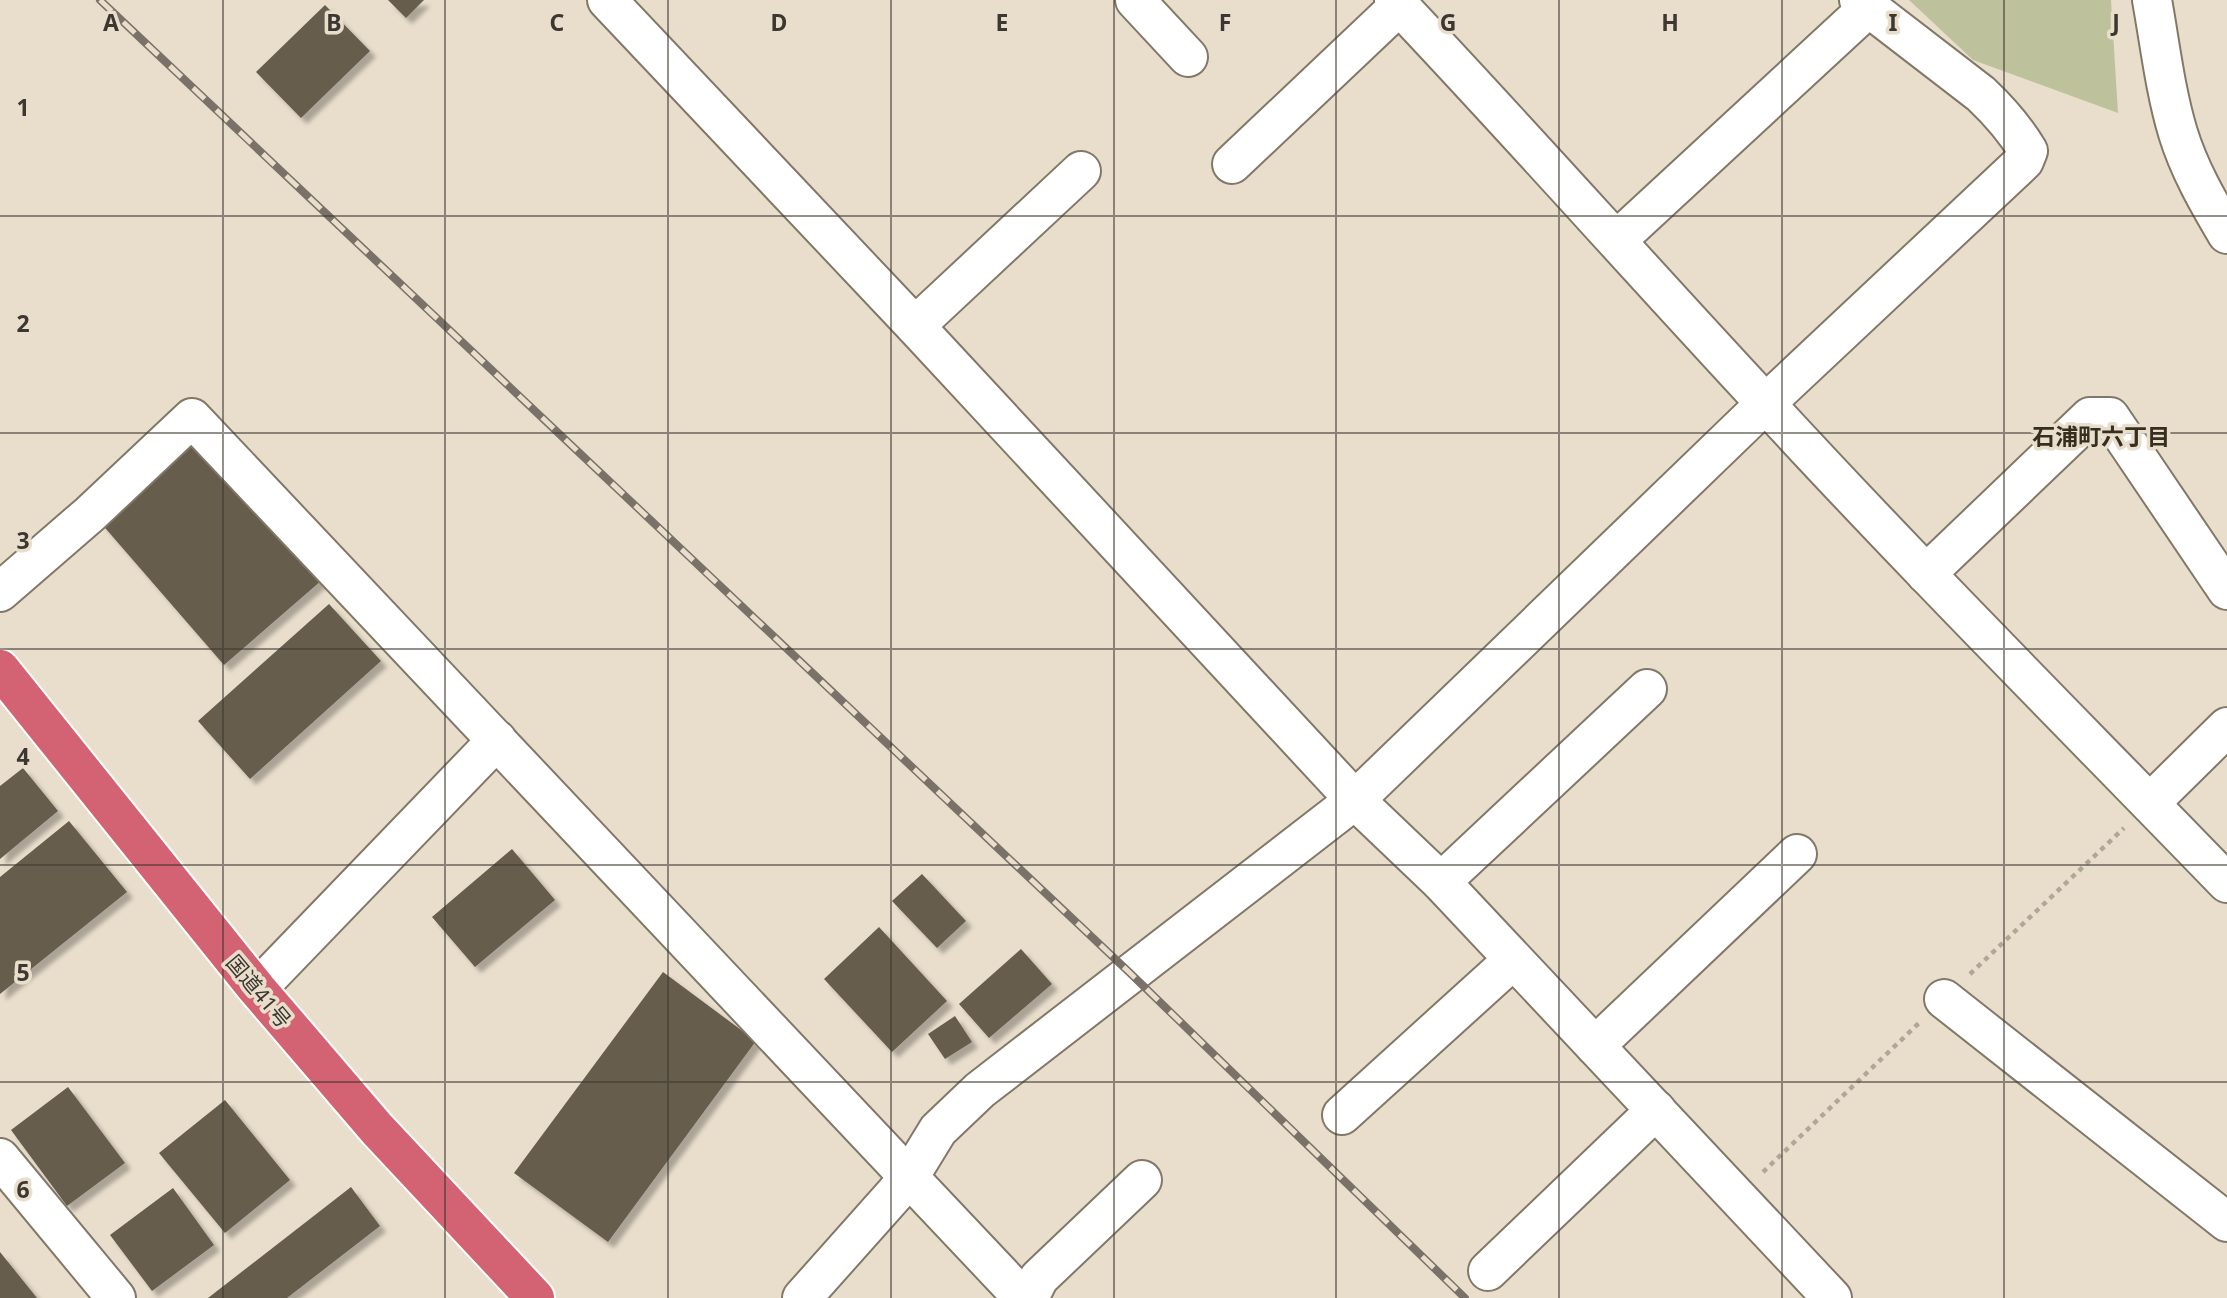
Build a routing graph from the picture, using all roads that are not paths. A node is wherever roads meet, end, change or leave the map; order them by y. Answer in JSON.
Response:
{"nodes":[{"id":1,"x":1135,"y":0,"type":"edge"},
{"id":2,"x":2152,"y":0,"type":"edge"},
{"id":3,"x":616,"y":3,"type":"edge"},
{"id":4,"x":1396,"y":3,"type":"edge"},
{"id":5,"x":1864,"y":3,"type":"edge"},
{"id":6,"x":1188,"y":57,"type":"dead end"},
{"id":7,"x":1231,"y":164,"type":"dead end"},
{"id":8,"x":1081,"y":171,"type":"dead end"},
{"id":9,"x":2227,"y":234,"type":"edge"},
{"id":10,"x":1617,"y":240,"type":"junction"},
{"id":11,"x":915,"y":326,"type":"junction"},
{"id":12,"x":1765,"y":404,"type":"junction"},
{"id":13,"x":1926,"y":574,"type":"junction"},
{"id":14,"x":2227,"y":590,"type":"edge"},
{"id":15,"x":0,"y":592,"type":"edge"},
{"id":16,"x":0,"y":669,"type":"edge"},
{"id":17,"x":1647,"y":689,"type":"dead end"},
{"id":18,"x":2227,"y":727,"type":"edge"},
{"id":19,"x":498,"y":740,"type":"junction"},
{"id":20,"x":1355,"y":800,"type":"junction"},
{"id":21,"x":2150,"y":803,"type":"junction"},
{"id":22,"x":1797,"y":854,"type":"dead end"},
{"id":23,"x":1441,"y":882,"type":"junction"},
{"id":24,"x":2227,"y":883,"type":"edge"},
{"id":25,"x":1513,"y":960,"type":"junction"},
{"id":26,"x":257,"y":989,"type":"junction"},
{"id":27,"x":1944,"y":999,"type":"dead end"},
{"id":28,"x":1595,"y":1046,"type":"junction"},
{"id":29,"x":1656,"y":1110,"type":"junction"},
{"id":30,"x":1342,"y":1115,"type":"dead end"},
{"id":31,"x":0,"y":1158,"type":"edge"},
{"id":32,"x":908,"y":1179,"type":"junction"},
{"id":33,"x":1142,"y":1180,"type":"dead end"},
{"id":34,"x":2227,"y":1222,"type":"edge"},
{"id":35,"x":1488,"y":1271,"type":"dead end"},
{"id":36,"x":116,"y":1298,"type":"edge"},
{"id":37,"x":535,"y":1298,"type":"edge"},
{"id":38,"x":802,"y":1298,"type":"edge"},
{"id":39,"x":1023,"y":1298,"type":"edge"},
{"id":40,"x":1029,"y":1298,"type":"edge"},
{"id":41,"x":1832,"y":1298,"type":"edge"}],
"edges":[{"from":1,"to":6,"type":"street"},
{"from":2,"to":9,"type":"street"},
{"from":3,"to":11,"type":"street"},
{"from":4,"to":7,"type":"street"},
{"from":4,"to":10,"type":"street"},
{"from":5,"to":10,"type":"street"},
{"from":5,"to":12,"type":"street"},
{"from":8,"to":11,"type":"street"},
{"from":10,"to":12,"type":"street"},
{"from":11,"to":20,"type":"street"},
{"from":12,"to":13,"type":"street"},
{"from":12,"to":20,"type":"street"},
{"from":13,"to":14,"type":"street"},
{"from":13,"to":21,"type":"street"},
{"from":15,"to":19,"type":"street"},
{"from":16,"to":26,"type":"highway","name":"国道41号"},
{"from":17,"to":23,"type":"street"},
{"from":18,"to":21,"type":"street"},
{"from":19,"to":26,"type":"street"},
{"from":19,"to":32,"type":"street"},
{"from":20,"to":23,"type":"street"},
{"from":20,"to":32,"type":"street"},
{"from":21,"to":24,"type":"street"},
{"from":22,"to":28,"type":"street"},
{"from":23,"to":25,"type":"street"},
{"from":25,"to":28,"type":"street"},
{"from":25,"to":30,"type":"street"},
{"from":26,"to":37,"type":"highway","name":"国道41号"},
{"from":27,"to":34,"type":"street"},
{"from":28,"to":29,"type":"street"},
{"from":29,"to":35,"type":"street"},
{"from":29,"to":41,"type":"street"},
{"from":31,"to":36,"type":"street"},
{"from":32,"to":38,"type":"street"},
{"from":32,"to":39,"type":"street"},
{"from":33,"to":40,"type":"street"}]}
